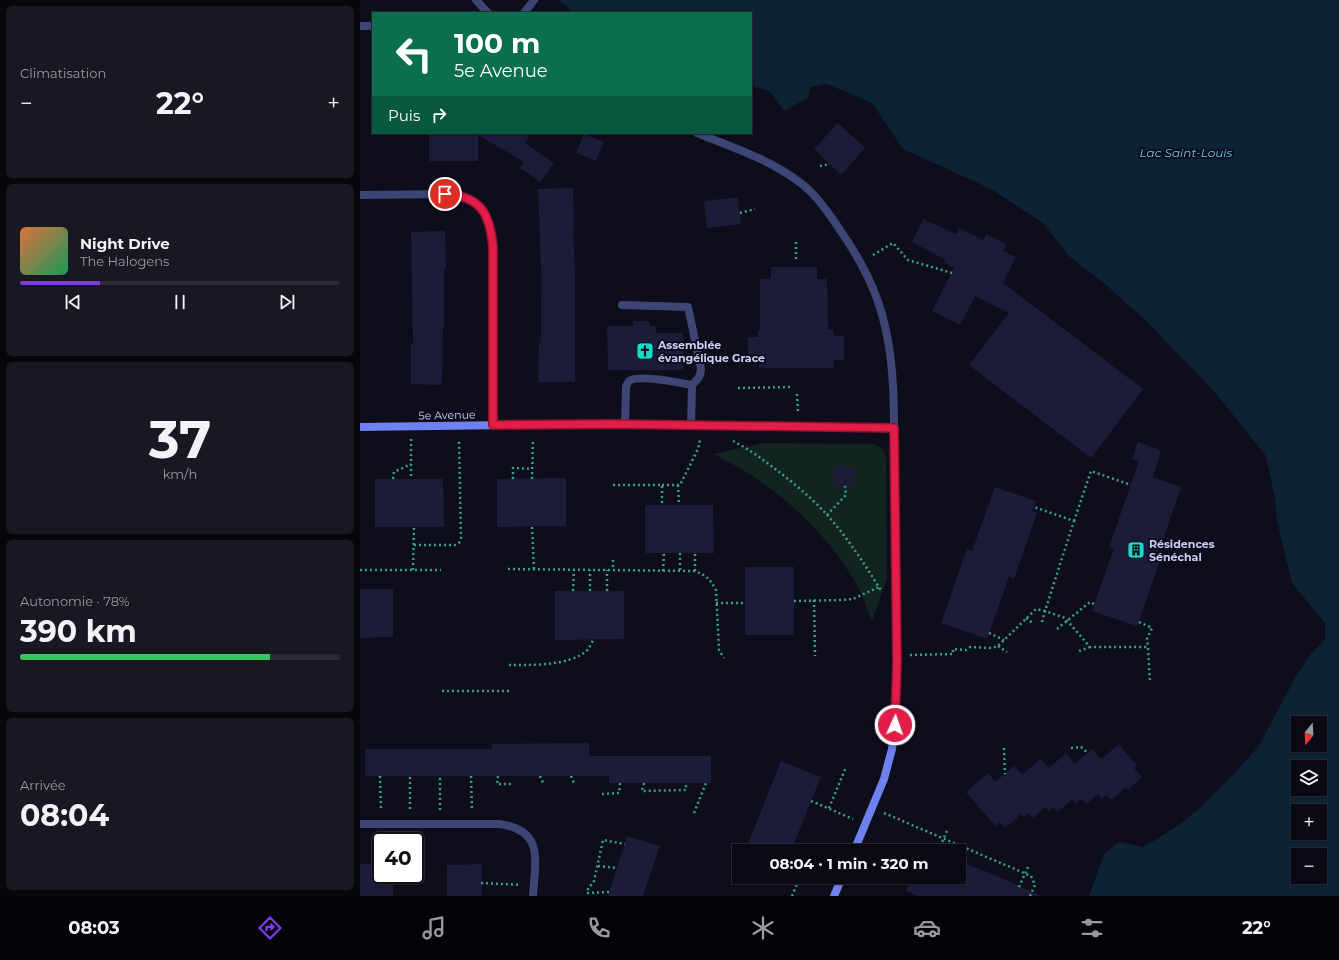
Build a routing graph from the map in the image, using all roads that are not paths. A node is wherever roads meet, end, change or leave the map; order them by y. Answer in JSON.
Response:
{"nodes":[{"id":1,"x":476,"y":0,"type":"edge"},
{"id":2,"x":534,"y":0,"type":"edge"},
{"id":3,"x":487,"y":12,"type":"edge"},
{"id":4,"x":525,"y":12,"type":"edge"},
{"id":5,"x":360,"y":26,"type":"edge"},
{"id":6,"x":372,"y":26,"type":"edge"},
{"id":7,"x":699,"y":134,"type":"edge"},
{"id":8,"x":360,"y":195,"type":"edge"},
{"id":9,"x":622,"y":305,"type":"dead end"},
{"id":10,"x":692,"y":385,"type":"junction"},
{"id":11,"x":493,"y":425,"type":"junction"},
{"id":12,"x":626,"y":425,"type":"junction"},
{"id":13,"x":692,"y":426,"type":"junction"},
{"id":14,"x":360,"y":427,"type":"edge"},
{"id":15,"x":894,"y":428,"type":"junction"},
{"id":16,"x":360,"y":824,"type":"edge"},
{"id":17,"x":857,"y":844,"type":"edge"},
{"id":18,"x":839,"y":884,"type":"edge"},
{"id":19,"x":533,"y":896,"type":"edge"},
{"id":20,"x":834,"y":896,"type":"edge"}],
"edges":[{"from":1,"to":3,"type":"street"},
{"from":2,"to":4,"type":"street"},
{"from":5,"to":6,"type":"street"},
{"from":7,"to":15,"type":"street"},
{"from":8,"to":11,"type":"street"},
{"from":9,"to":10,"type":"street"},
{"from":10,"to":12,"type":"street"},
{"from":10,"to":13,"type":"street"},
{"from":11,"to":12,"type":"street","name":"5e Avenue"},
{"from":11,"to":14,"type":"street","name":"5e Avenue"},
{"from":12,"to":13,"type":"street","name":"5e Avenue"},
{"from":13,"to":15,"type":"street","name":"5e Avenue"},
{"from":15,"to":17,"type":"street"},
{"from":16,"to":19,"type":"street"},
{"from":18,"to":20,"type":"street"}]}
